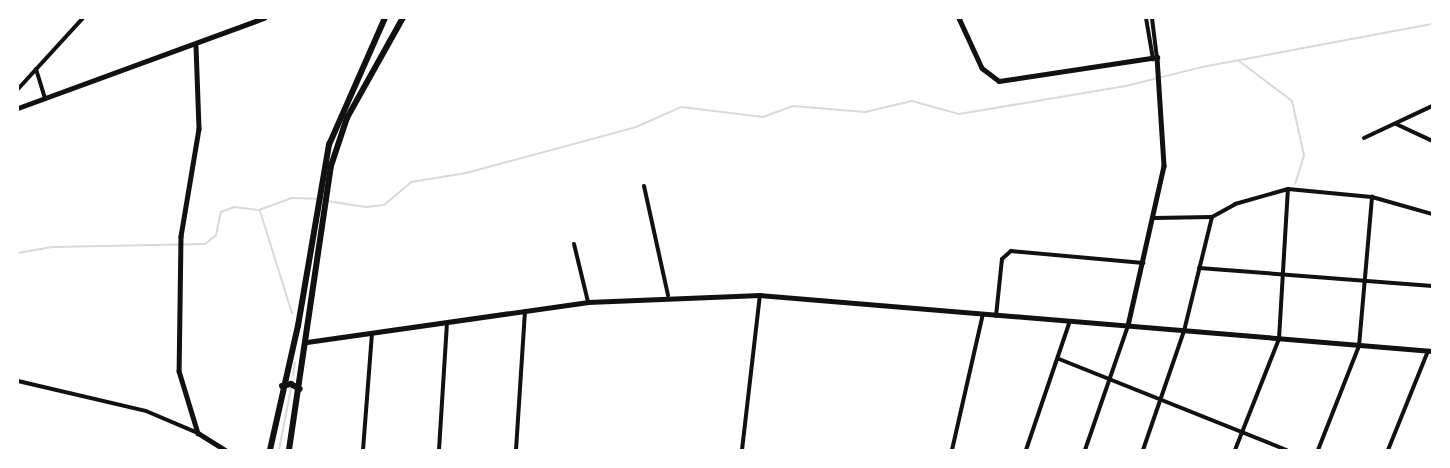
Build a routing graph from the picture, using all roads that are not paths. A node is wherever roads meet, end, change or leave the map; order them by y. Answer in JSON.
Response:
{"nodes":[{"id":1,"x":83,"y":18,"type":"edge"},
{"id":2,"x":264,"y":18,"type":"edge"},
{"id":3,"x":385,"y":18,"type":"edge"},
{"id":4,"x":403,"y":18,"type":"edge"},
{"id":5,"x":959,"y":18,"type":"edge"},
{"id":6,"x":1146,"y":18,"type":"edge"},
{"id":7,"x":1152,"y":18,"type":"edge"},
{"id":8,"x":196,"y":46,"type":"junction"},
{"id":9,"x":1156,"y":59,"type":"junction"},
{"id":10,"x":36,"y":69,"type":"junction"},
{"id":11,"x":18,"y":89,"type":"edge"},
{"id":12,"x":45,"y":98,"type":"junction"},
{"id":13,"x":1432,"y":106,"type":"edge"},
{"id":14,"x":18,"y":108,"type":"edge"},
{"id":15,"x":1396,"y":124,"type":"junction"},
{"id":16,"x":1364,"y":138,"type":"dead end"},
{"id":17,"x":1432,"y":141,"type":"edge"},
{"id":18,"x":644,"y":186,"type":"dead end"},
{"id":19,"x":323,"y":188,"type":"junction"},
{"id":20,"x":1288,"y":189,"type":"junction"},
{"id":21,"x":1372,"y":197,"type":"junction"},
{"id":22,"x":1432,"y":214,"type":"edge"},
{"id":23,"x":318,"y":215,"type":"junction"},
{"id":24,"x":1212,"y":217,"type":"junction"},
{"id":25,"x":1154,"y":218,"type":"junction"},
{"id":26,"x":574,"y":244,"type":"dead end"},
{"id":27,"x":1143,"y":264,"type":"junction"},
{"id":28,"x":1200,"y":268,"type":"junction"},
{"id":29,"x":1282,"y":274,"type":"junction"},
{"id":30,"x":1364,"y":280,"type":"junction"},
{"id":31,"x":1432,"y":286,"type":"edge"},
{"id":32,"x":760,"y":295,"type":"junction"},
{"id":33,"x":668,"y":296,"type":"junction"},
{"id":34,"x":588,"y":302,"type":"junction"},
{"id":35,"x":525,"y":310,"type":"junction"},
{"id":36,"x":983,"y":314,"type":"junction"},
{"id":37,"x":996,"y":316,"type":"junction"},
{"id":38,"x":1070,"y":321,"type":"junction"},
{"id":39,"x":448,"y":324,"type":"junction"},
{"id":40,"x":1128,"y":326,"type":"junction"},
{"id":41,"x":1184,"y":331,"type":"junction"},
{"id":42,"x":372,"y":333,"type":"junction"},
{"id":43,"x":1279,"y":339,"type":"junction"},
{"id":44,"x":307,"y":342,"type":"junction"},
{"id":45,"x":1360,"y":346,"type":"junction"},
{"id":46,"x":1430,"y":351,"type":"edge"},
{"id":47,"x":1059,"y":360,"type":"junction"},
{"id":48,"x":18,"y":381,"type":"edge"},
{"id":49,"x":1109,"y":382,"type":"junction"},
{"id":50,"x":282,"y":386,"type":"junction"},
{"id":51,"x":300,"y":390,"type":"junction"},
{"id":52,"x":1160,"y":403,"type":"junction"},
{"id":53,"x":198,"y":433,"type":"junction"},
{"id":54,"x":1242,"y":434,"type":"junction"},
{"id":55,"x":225,"y":450,"type":"edge"},
{"id":56,"x":270,"y":450,"type":"edge"},
{"id":57,"x":288,"y":450,"type":"edge"},
{"id":58,"x":363,"y":450,"type":"edge"},
{"id":59,"x":439,"y":450,"type":"edge"},
{"id":60,"x":516,"y":450,"type":"edge"},
{"id":61,"x":742,"y":450,"type":"edge"},
{"id":62,"x":952,"y":450,"type":"edge"},
{"id":63,"x":1026,"y":450,"type":"edge"},
{"id":64,"x":1085,"y":450,"type":"edge"},
{"id":65,"x":1143,"y":450,"type":"edge"},
{"id":66,"x":1235,"y":450,"type":"edge"},
{"id":67,"x":1286,"y":450,"type":"edge"},
{"id":68,"x":1318,"y":450,"type":"edge"},
{"id":69,"x":1388,"y":450,"type":"edge"}],
"edges":[{"from":1,"to":10,"type":"street"},
{"from":2,"to":8,"type":"street"},
{"from":3,"to":19,"type":"main road"},
{"from":4,"to":19,"type":"main road"},
{"from":5,"to":9,"type":"street"},
{"from":6,"to":9,"type":"street"},
{"from":7,"to":9,"type":"street"},
{"from":8,"to":12,"type":"street"},
{"from":8,"to":53,"type":"street"},
{"from":9,"to":25,"type":"street"},
{"from":10,"to":11,"type":"street"},
{"from":10,"to":12,"type":"street"},
{"from":12,"to":14,"type":"street"},
{"from":13,"to":15,"type":"street"},
{"from":15,"to":16,"type":"street"},
{"from":15,"to":17,"type":"street"},
{"from":18,"to":33,"type":"street"},
{"from":19,"to":23,"type":"main road"},
{"from":20,"to":21,"type":"street"},
{"from":20,"to":24,"type":"street"},
{"from":20,"to":29,"type":"street"},
{"from":21,"to":22,"type":"street"},
{"from":21,"to":30,"type":"street"},
{"from":23,"to":44,"type":"main road"},
{"from":23,"to":50,"type":"main road"},
{"from":24,"to":25,"type":"street"},
{"from":24,"to":28,"type":"street"},
{"from":25,"to":27,"type":"street"},
{"from":26,"to":34,"type":"street"},
{"from":27,"to":37,"type":"street"},
{"from":27,"to":40,"type":"street"},
{"from":28,"to":29,"type":"street"},
{"from":28,"to":41,"type":"street"},
{"from":29,"to":30,"type":"street"},
{"from":29,"to":43,"type":"street"},
{"from":30,"to":31,"type":"street"},
{"from":30,"to":45,"type":"street"},
{"from":32,"to":33,"type":"street"},
{"from":32,"to":36,"type":"street"},
{"from":32,"to":61,"type":"street"},
{"from":33,"to":34,"type":"street"},
{"from":34,"to":35,"type":"street"},
{"from":35,"to":39,"type":"street"},
{"from":35,"to":60,"type":"street"},
{"from":36,"to":37,"type":"street"},
{"from":36,"to":62,"type":"street"},
{"from":37,"to":38,"type":"street"},
{"from":38,"to":40,"type":"street"},
{"from":38,"to":47,"type":"street"},
{"from":39,"to":42,"type":"street"},
{"from":39,"to":59,"type":"street"},
{"from":40,"to":41,"type":"street"},
{"from":40,"to":49,"type":"street"},
{"from":41,"to":43,"type":"street"},
{"from":41,"to":52,"type":"street"},
{"from":42,"to":44,"type":"street"},
{"from":42,"to":58,"type":"street"},
{"from":43,"to":45,"type":"street"},
{"from":43,"to":54,"type":"street"},
{"from":44,"to":51,"type":"main road"},
{"from":45,"to":46,"type":"street"},
{"from":45,"to":68,"type":"street"},
{"from":46,"to":69,"type":"street"},
{"from":47,"to":49,"type":"street"},
{"from":47,"to":63,"type":"street"},
{"from":48,"to":53,"type":"street"},
{"from":49,"to":52,"type":"street"},
{"from":49,"to":64,"type":"street"},
{"from":50,"to":51,"type":"main road"},
{"from":50,"to":56,"type":"main road"},
{"from":51,"to":57,"type":"main road"},
{"from":52,"to":54,"type":"street"},
{"from":52,"to":65,"type":"street"},
{"from":53,"to":55,"type":"street"},
{"from":54,"to":66,"type":"street"},
{"from":54,"to":67,"type":"street"}]}
